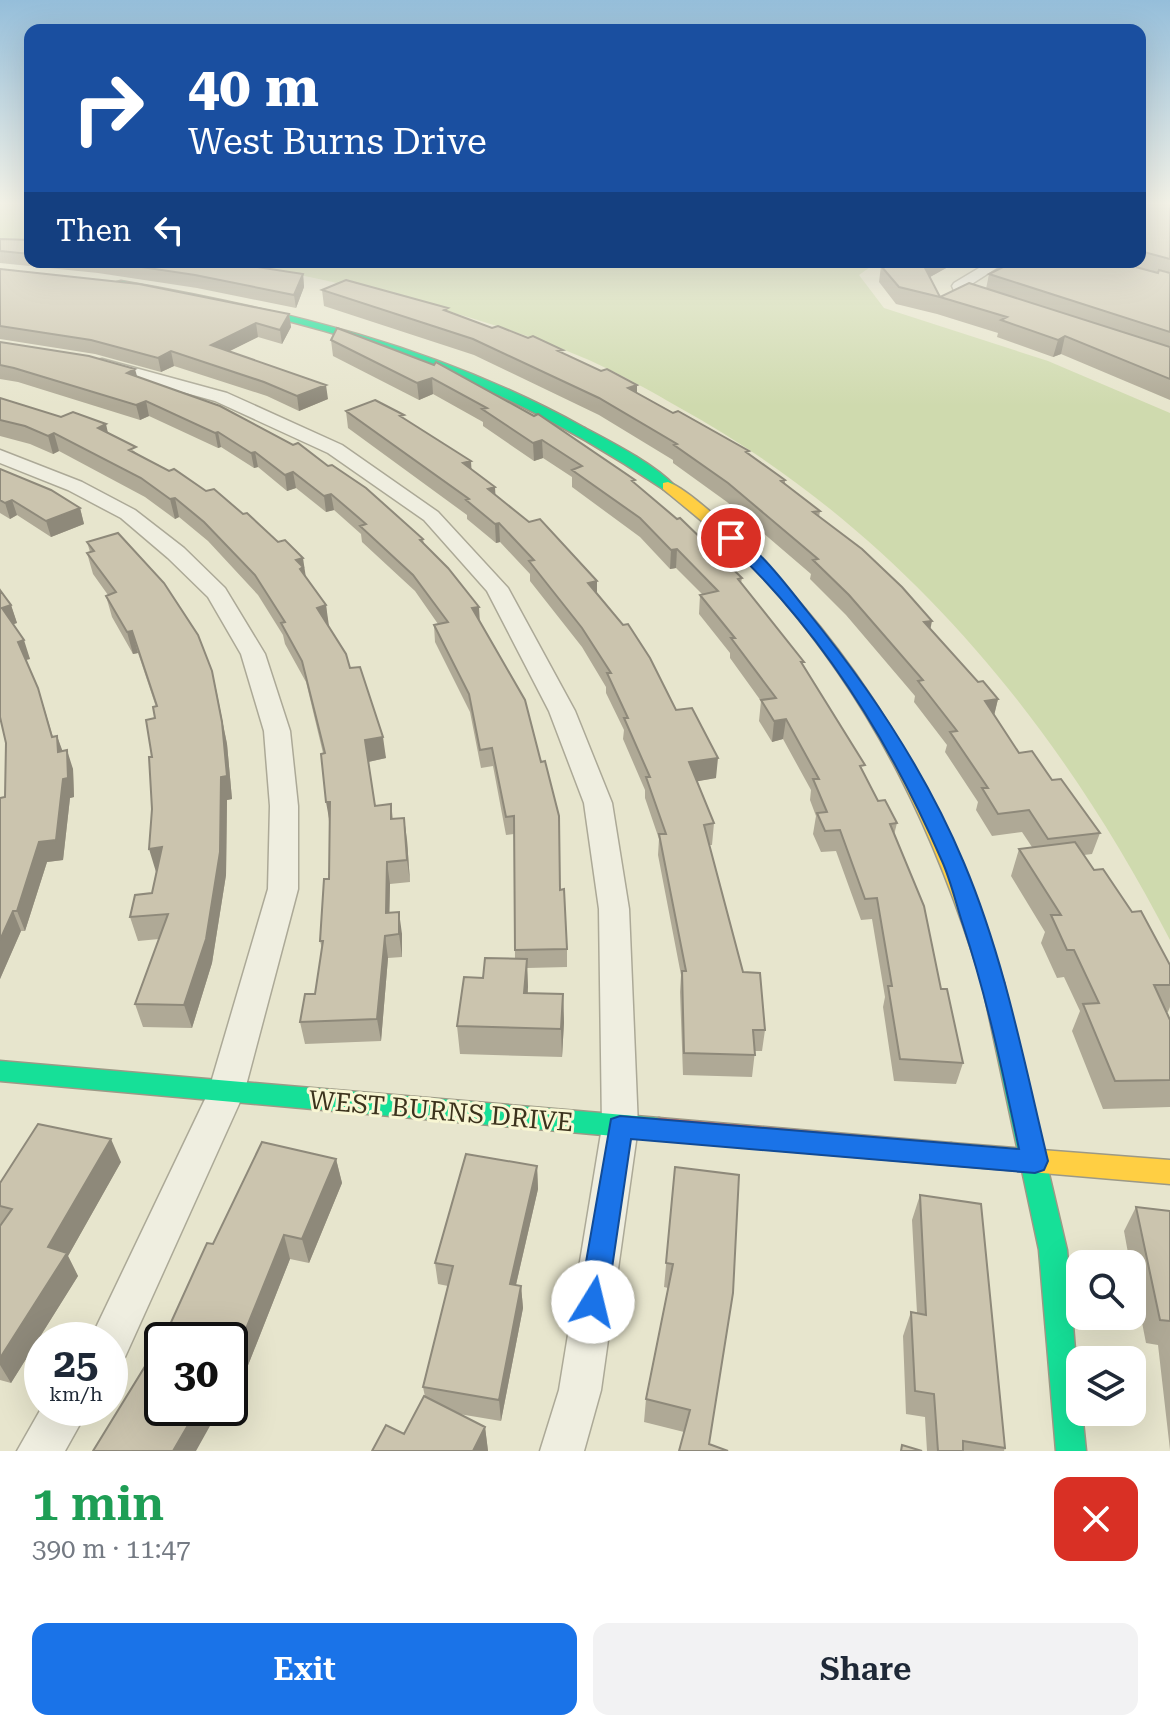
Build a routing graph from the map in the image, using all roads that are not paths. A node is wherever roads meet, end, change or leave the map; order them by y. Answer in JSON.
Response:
{"nodes":[{"id":1,"x":984,"y":271,"type":"edge"},
{"id":2,"x":96,"y":280,"type":"edge"},
{"id":3,"x":999,"y":304,"type":"edge"},
{"id":4,"x":79,"y":360,"type":"edge"},
{"id":5,"x":0,"y":456,"type":"edge"},
{"id":6,"x":0,"y":1071,"type":"edge"},
{"id":7,"x":226,"y":1093,"type":"junction"},
{"id":8,"x":620,"y":1127,"type":"junction"},
{"id":9,"x":1035,"y":1161,"type":"junction"},
{"id":10,"x":1170,"y":1172,"type":"edge"},
{"id":11,"x":119,"y":1322,"type":"edge"},
{"id":12,"x":55,"y":1426,"type":"edge"},
{"id":13,"x":39,"y":1451,"type":"edge"},
{"id":14,"x":562,"y":1451,"type":"edge"},
{"id":15,"x":1071,"y":1451,"type":"edge"}],
"edges":[{"from":1,"to":3,"type":"street"},
{"from":2,"to":9,"type":"street"},
{"from":4,"to":8,"type":"street"},
{"from":5,"to":7,"type":"street"},
{"from":6,"to":7,"type":"street","name":"WEST BURNS DRIVE"},
{"from":7,"to":8,"type":"street","name":"WEST BURNS DRIVE"},
{"from":7,"to":11,"type":"street"},
{"from":8,"to":9,"type":"street","name":"WEST BURNS DRIVE"},
{"from":8,"to":14,"type":"street"},
{"from":9,"to":10,"type":"street","name":"WEST BURNS DRIVE"},
{"from":9,"to":15,"type":"street"},
{"from":12,"to":13,"type":"street"}]}
